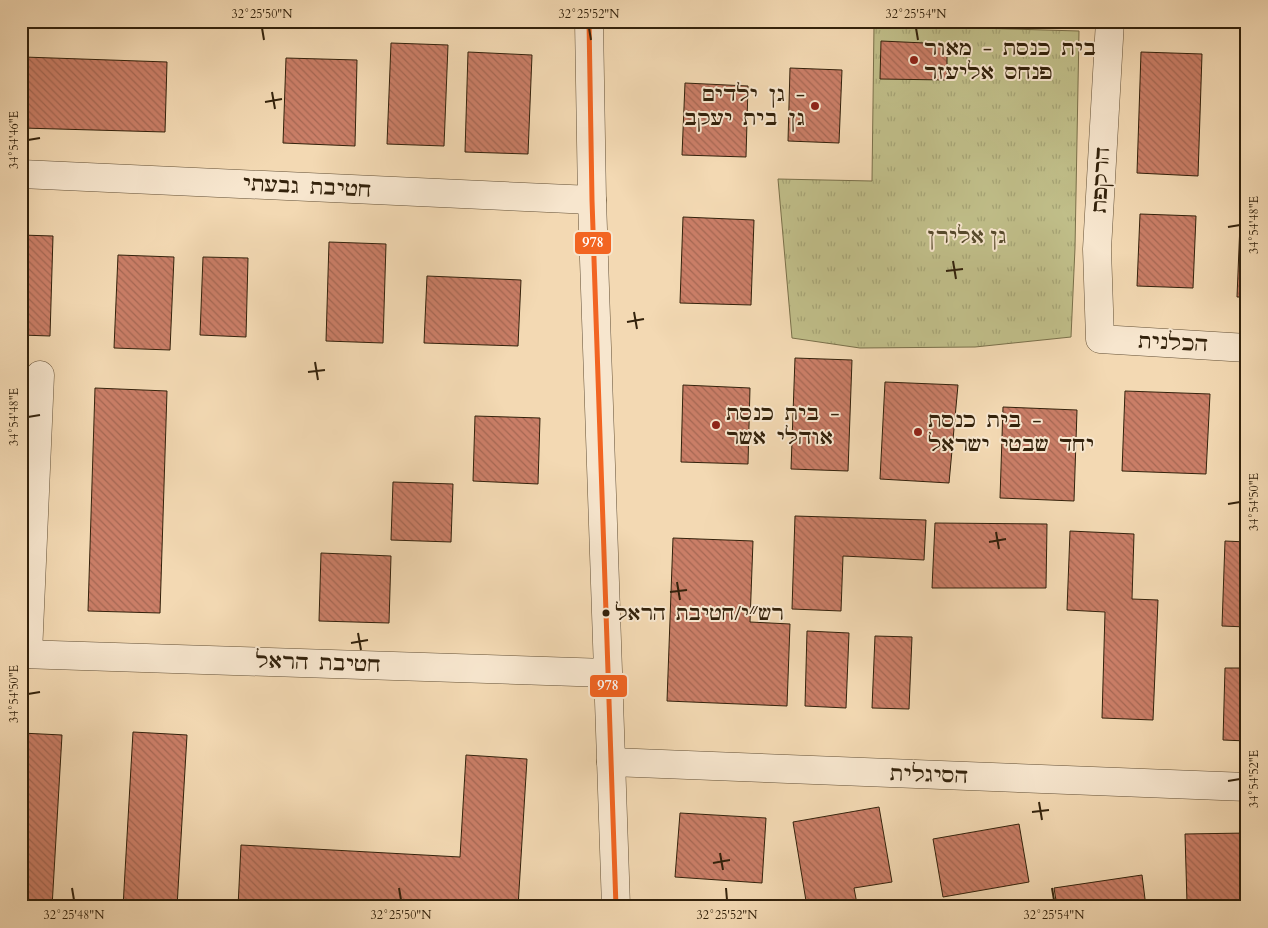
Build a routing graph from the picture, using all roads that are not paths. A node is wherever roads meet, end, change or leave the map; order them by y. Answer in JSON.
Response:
{"nodes":[{"id":1,"x":589,"y":21,"type":"edge"},
{"id":2,"x":1110,"y":21,"type":"edge"},
{"id":3,"x":21,"y":174,"type":"edge"},
{"id":4,"x":592,"y":200,"type":"junction"},
{"id":5,"x":1100,"y":339,"type":"joint"},
{"id":6,"x":1247,"y":348,"type":"edge"},
{"id":7,"x":40,"y":375,"type":"dead end"},
{"id":8,"x":25,"y":654,"type":"edge"},
{"id":9,"x":607,"y":673,"type":"junction"},
{"id":10,"x":611,"y":762,"type":"junction"},
{"id":11,"x":1247,"y":787,"type":"edge"},
{"id":12,"x":616,"y":907,"type":"edge"}],
"edges":[{"from":1,"to":4,"type":"street"},
{"from":2,"to":5,"type":"street","name":"הרקפת"},
{"from":3,"to":4,"type":"street","name":"חטיבת גבעתי"},
{"from":4,"to":9,"type":"street"},
{"from":5,"to":6,"type":"street","name":"הכלנית"},
{"from":7,"to":8,"type":"street","name":"חטיבת הראל"},
{"from":8,"to":9,"type":"street","name":"חטיבת הראל"},
{"from":9,"to":10,"type":"street"},
{"from":10,"to":11,"type":"street","name":"הסיגלית"},
{"from":10,"to":12,"type":"street"}]}
